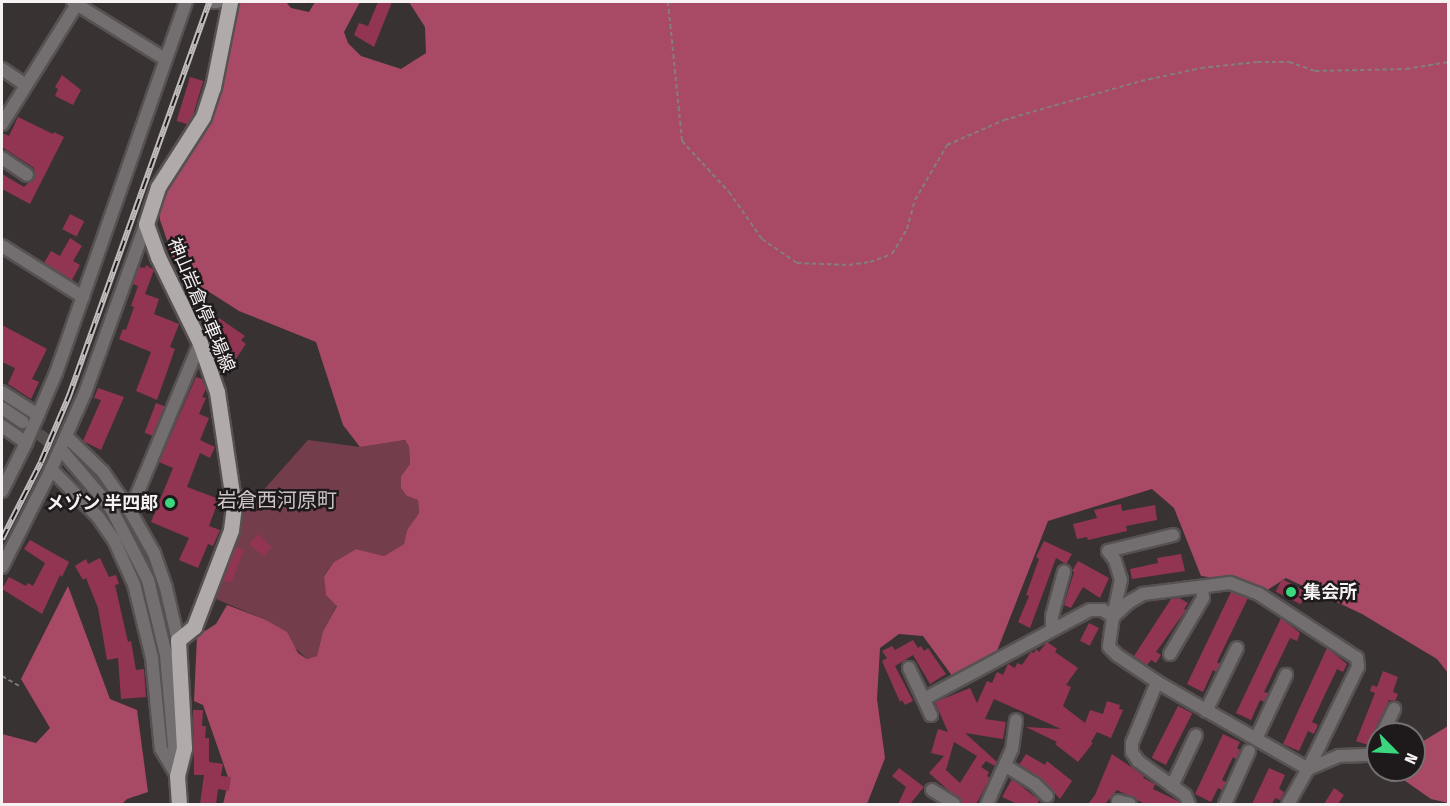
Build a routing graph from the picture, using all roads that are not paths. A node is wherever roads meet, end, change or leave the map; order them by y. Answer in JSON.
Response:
{"nodes":[{"id":1,"x":186,"y":2,"type":"edge"},
{"id":2,"x":230,"y":2,"type":"edge"},
{"id":3,"x":75,"y":3,"type":"edge"},
{"id":4,"x":165,"y":59,"type":"junction"},
{"id":5,"x":2,"y":69,"type":"edge"},
{"id":6,"x":26,"y":85,"type":"junction"},
{"id":7,"x":2,"y":124,"type":"edge"},
{"id":8,"x":2,"y":158,"type":"edge"},
{"id":9,"x":27,"y":175,"type":"dead end"},
{"id":10,"x":146,"y":224,"type":"junction"},
{"id":11,"x":2,"y":246,"type":"edge"},
{"id":12,"x":82,"y":297,"type":"junction"},
{"id":13,"x":200,"y":343,"type":"junction"},
{"id":14,"x":2,"y":392,"type":"edge"},
{"id":15,"x":2,"y":408,"type":"edge"},
{"id":16,"x":38,"y":415,"type":"junction"},
{"id":17,"x":23,"y":422,"type":"tunnel mouth"},
{"id":18,"x":2,"y":426,"type":"edge"},
{"id":19,"x":66,"y":436,"type":"junction"},
{"id":20,"x":26,"y":443,"type":"junction"},
{"id":21,"x":64,"y":453,"type":"tunnel mouth"},
{"id":22,"x":51,"y":469,"type":"junction"},
{"id":23,"x":2,"y":491,"type":"edge"},
{"id":24,"x":130,"y":511,"type":"junction"},
{"id":25,"x":1173,"y":535,"type":"dead end"},
{"id":26,"x":2,"y":567,"type":"edge"},
{"id":27,"x":1064,"y":573,"type":"dead end"},
{"id":28,"x":1202,"y":587,"type":"junction"},
{"id":29,"x":1113,"y":617,"type":"junction"},
{"id":30,"x":1052,"y":629,"type":"junction"},
{"id":31,"x":178,"y":640,"type":"junction"},
{"id":32,"x":1237,"y":648,"type":"dead end"},
{"id":33,"x":1170,"y":654,"type":"dead end"},
{"id":34,"x":909,"y":668,"type":"dead end"},
{"id":35,"x":1286,"y":675,"type":"dead end"},
{"id":36,"x":1157,"y":682,"type":"junction"},
{"id":37,"x":924,"y":699,"type":"junction"},
{"id":38,"x":1394,"y":709,"type":"dead end"},
{"id":39,"x":1206,"y":711,"type":"junction"},
{"id":40,"x":931,"y":715,"type":"dead end"},
{"id":41,"x":1016,"y":720,"type":"dead end"},
{"id":42,"x":1388,"y":722,"type":"edge"},
{"id":43,"x":1196,"y":735,"type":"dead end"},
{"id":44,"x":1256,"y":739,"type":"junction"},
{"id":45,"x":1249,"y":751,"type":"dead end"},
{"id":46,"x":1366,"y":755,"type":"edge"},
{"id":47,"x":1006,"y":766,"type":"junction"},
{"id":48,"x":1308,"y":769,"type":"junction"},
{"id":49,"x":177,"y":776,"type":"junction"},
{"id":50,"x":1172,"y":786,"type":"junction"},
{"id":51,"x":932,"y":790,"type":"dead end"},
{"id":52,"x":1047,"y":796,"type":"dead end"},
{"id":53,"x":179,"y":804,"type":"edge"},
{"id":54,"x":954,"y":804,"type":"edge"},
{"id":55,"x":987,"y":804,"type":"edge"},
{"id":56,"x":1189,"y":804,"type":"edge"},
{"id":57,"x":1225,"y":804,"type":"edge"},
{"id":58,"x":1288,"y":804,"type":"edge"}],
"edges":[{"from":1,"to":4,"type":"street"},
{"from":2,"to":10,"type":"main road","name":"神山岩倉停車場線"},
{"from":3,"to":4,"type":"street"},
{"from":3,"to":6,"type":"street"},
{"from":4,"to":12,"type":"street"},
{"from":5,"to":6,"type":"street"},
{"from":6,"to":7,"type":"street"},
{"from":8,"to":9,"type":"street"},
{"from":10,"to":13,"type":"main road","name":"神山岩倉停車場線"},
{"from":10,"to":19,"type":"street"},
{"from":11,"to":12,"type":"street"},
{"from":12,"to":16,"type":"street"},
{"from":13,"to":24,"type":"street"},
{"from":13,"to":31,"type":"main road","name":"神山岩倉停車場線"},
{"from":14,"to":16,"type":"street"},
{"from":15,"to":17,"type":"street"},
{"from":16,"to":20,"type":"street"},
{"from":18,"to":20,"type":"street"},
{"from":19,"to":22,"type":"street"},
{"from":19,"to":24,"type":"street"},
{"from":20,"to":23,"type":"street"},
{"from":21,"to":49,"type":"street"},
{"from":22,"to":26,"type":"street"},
{"from":22,"to":49,"type":"street"},
{"from":24,"to":31,"type":"street"},
{"from":25,"to":29,"type":"street"},
{"from":27,"to":30,"type":"street"},
{"from":28,"to":29,"type":"street"},
{"from":28,"to":33,"type":"street"},
{"from":28,"to":48,"type":"street"},
{"from":29,"to":30,"type":"street"},
{"from":29,"to":36,"type":"street"},
{"from":30,"to":37,"type":"street"},
{"from":31,"to":49,"type":"main road"},
{"from":32,"to":39,"type":"street"},
{"from":34,"to":37,"type":"street"},
{"from":35,"to":44,"type":"street"},
{"from":36,"to":39,"type":"street"},
{"from":36,"to":50,"type":"street"},
{"from":37,"to":40,"type":"street"},
{"from":38,"to":42,"type":"street"},
{"from":39,"to":44,"type":"street"},
{"from":41,"to":47,"type":"street"},
{"from":43,"to":50,"type":"street"},
{"from":44,"to":48,"type":"street"},
{"from":45,"to":57,"type":"street"},
{"from":46,"to":48,"type":"street"},
{"from":47,"to":52,"type":"street"},
{"from":47,"to":55,"type":"street"},
{"from":48,"to":58,"type":"street"},
{"from":49,"to":53,"type":"main road"},
{"from":50,"to":56,"type":"street"},
{"from":51,"to":54,"type":"street"}]}
